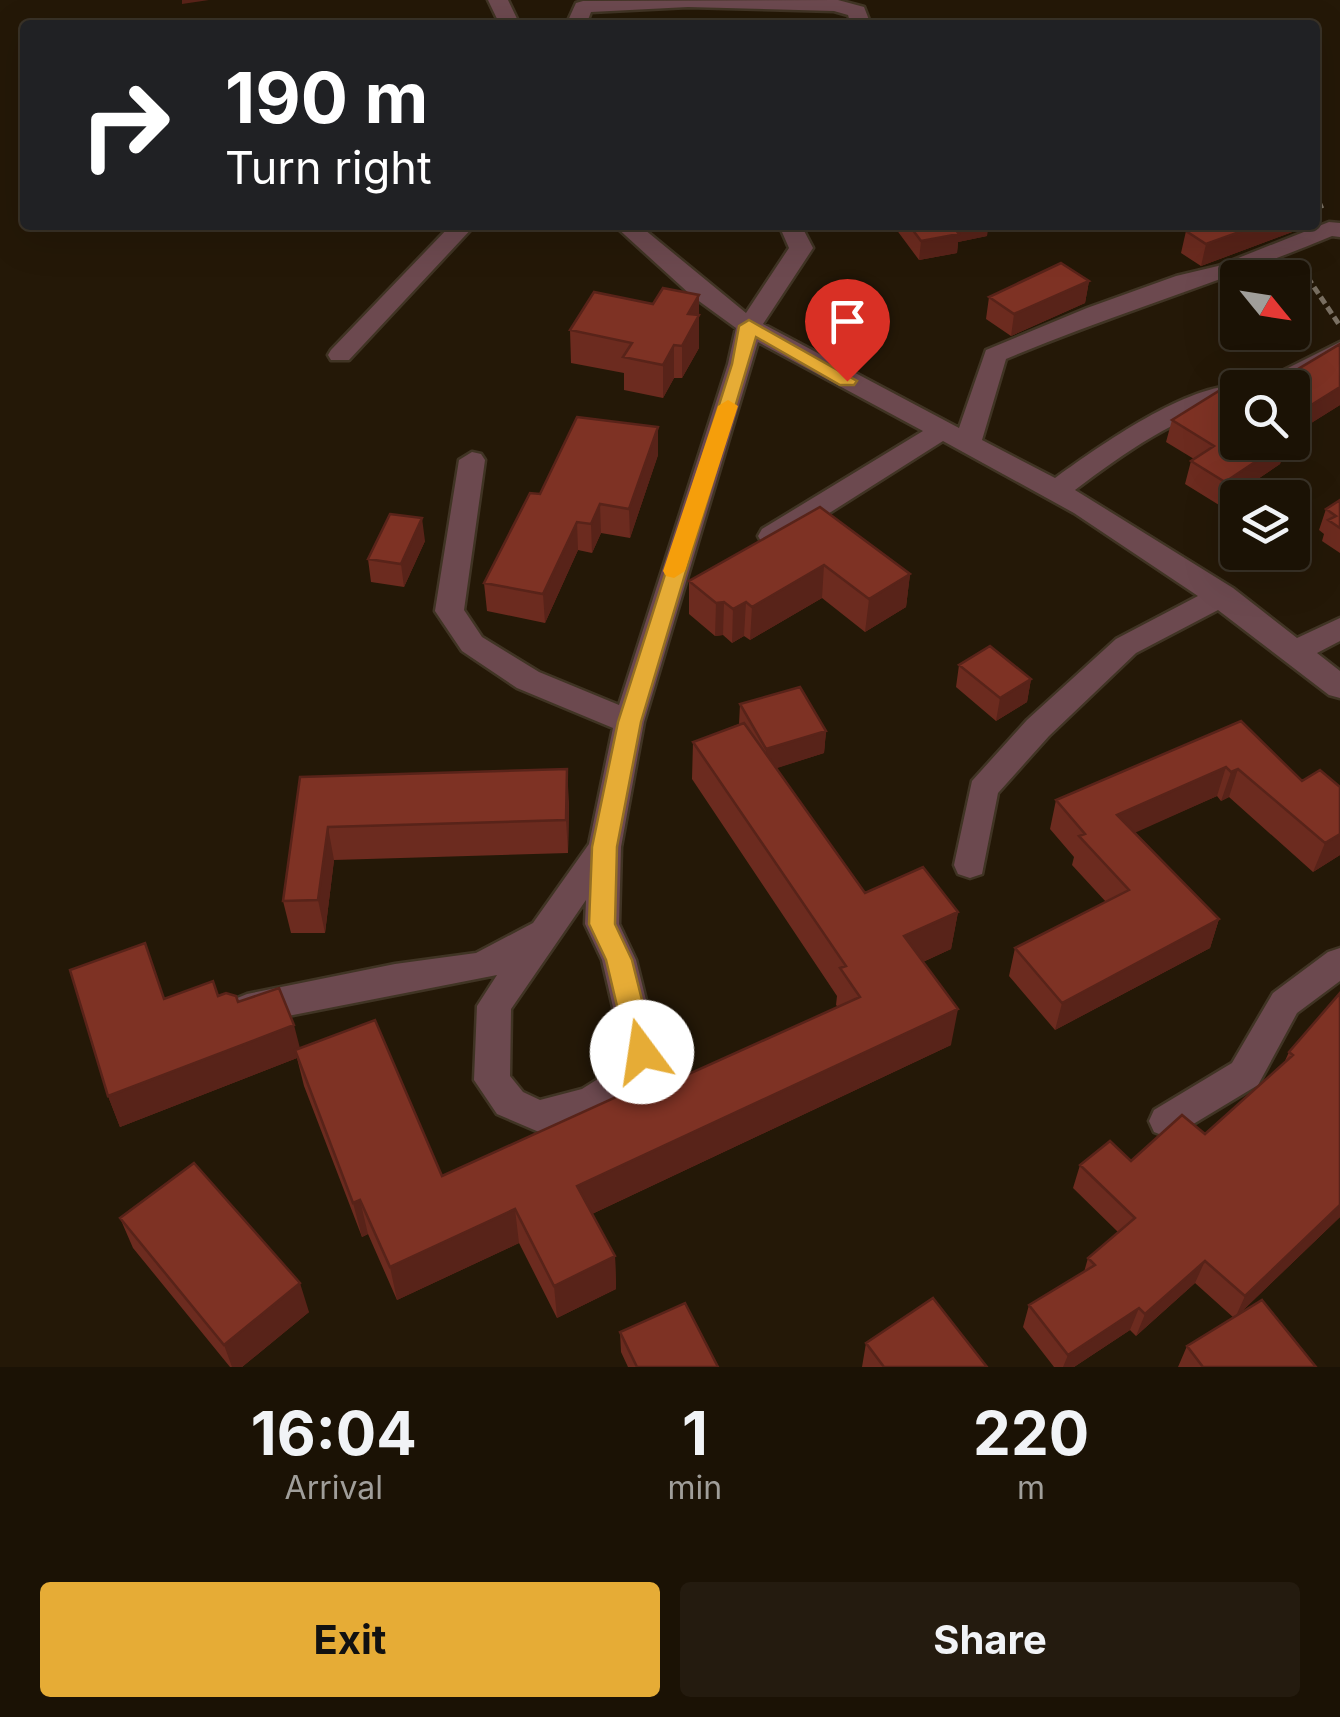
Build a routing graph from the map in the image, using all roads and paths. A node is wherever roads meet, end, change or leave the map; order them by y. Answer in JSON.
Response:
{"nodes":[{"id":1,"x":860,"y":12,"type":"edge"},
{"id":2,"x":578,"y":20,"type":"edge"},
{"id":3,"x":459,"y":230,"type":"edge"},
{"id":4,"x":630,"y":230,"type":"edge"},
{"id":5,"x":792,"y":230,"type":"edge"},
{"id":6,"x":1340,"y":230,"type":"edge"},
{"id":7,"x":749,"y":326,"type":"junction"},
{"id":8,"x":1340,"y":349,"type":"edge"},
{"id":9,"x":340,"y":356,"type":"dead end"},
{"id":10,"x":1297,"y":370,"type":"edge"},
{"id":11,"x":1220,"y":397,"type":"edge"},
{"id":12,"x":939,"y":432,"type":"junction"},
{"id":13,"x":967,"y":446,"type":"junction"},
{"id":14,"x":472,"y":460,"type":"dead end"},
{"id":15,"x":1054,"y":492,"type":"junction"},
{"id":16,"x":745,"y":553,"type":"edge"},
{"id":17,"x":696,"y":583,"type":"edge"},
{"id":18,"x":1223,"y":595,"type":"junction"},
{"id":19,"x":664,"y":604,"type":"junction"},
{"id":20,"x":1340,"y":628,"type":"edge"},
{"id":21,"x":1296,"y":652,"type":"junction"},
{"id":22,"x":1340,"y":687,"type":"edge"},
{"id":23,"x":629,"y":722,"type":"junction"},
{"id":24,"x":605,"y":847,"type":"junction"},
{"id":25,"x":970,"y":865,"type":"dead end"},
{"id":26,"x":543,"y":932,"type":"junction"},
{"id":27,"x":1340,"y":962,"type":"edge"},
{"id":28,"x":244,"y":1010,"type":"edge"},
{"id":29,"x":1167,"y":1121,"type":"dead end"}],
"edges":[{"from":1,"to":2,"type":"street"},
{"from":3,"to":9,"type":"street"},
{"from":4,"to":7,"type":"street"},
{"from":5,"to":7,"type":"street"},
{"from":6,"to":13,"type":"street"},
{"from":7,"to":12,"type":"street"},
{"from":7,"to":19,"type":"street"},
{"from":8,"to":10,"type":"street"},
{"from":11,"to":15,"type":"street"},
{"from":12,"to":13,"type":"street"},
{"from":12,"to":16,"type":"street"},
{"from":13,"to":15,"type":"street"},
{"from":14,"to":23,"type":"street"},
{"from":15,"to":18,"type":"street"},
{"from":17,"to":19,"type":"street"},
{"from":18,"to":21,"type":"street"},
{"from":18,"to":25,"type":"street"},
{"from":19,"to":23,"type":"street"},
{"from":20,"to":21,"type":"street"},
{"from":21,"to":22,"type":"street"},
{"from":23,"to":24,"type":"street"},
{"from":24,"to":26,"type":"street"},
{"from":24,"to":26,"type":"street"},
{"from":26,"to":28,"type":"street"},
{"from":27,"to":29,"type":"street"}]}
